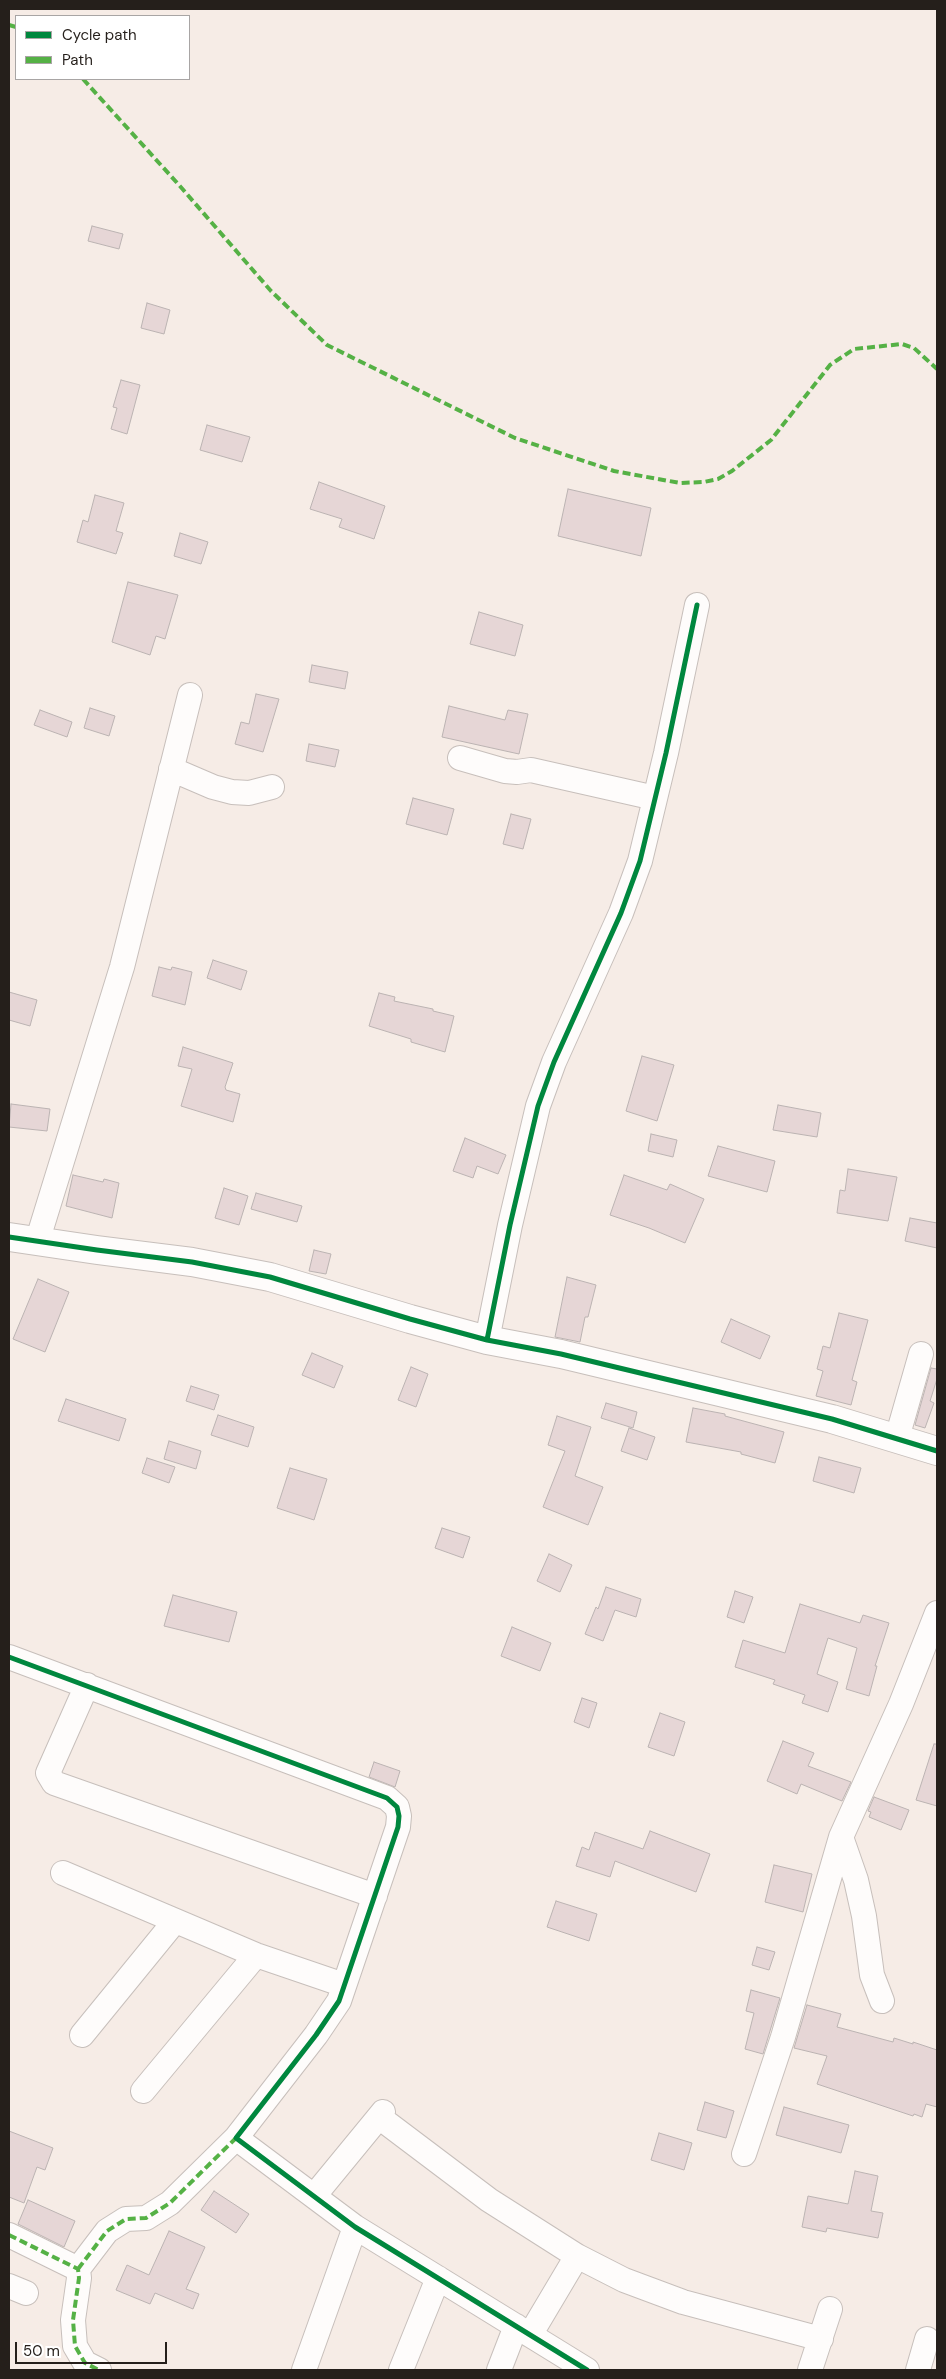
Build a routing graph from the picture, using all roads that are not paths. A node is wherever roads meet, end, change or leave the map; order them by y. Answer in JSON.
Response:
{"nodes":[{"id":1,"x":697,"y":605,"type":"dead end"},
{"id":2,"x":190,"y":696,"type":"dead end"},
{"id":3,"x":460,"y":758,"type":"dead end"},
{"id":4,"x":171,"y":770,"type":"junction"},
{"id":5,"x":272,"y":787,"type":"dead end"},
{"id":6,"x":655,"y":798,"type":"junction"},
{"id":7,"x":9,"y":1237,"type":"edge"},
{"id":8,"x":37,"y":1242,"type":"junction"},
{"id":9,"x":487,"y":1340,"type":"junction"},
{"id":10,"x":921,"y":1354,"type":"dead end"},
{"id":11,"x":897,"y":1438,"type":"junction"},
{"id":12,"x":937,"y":1451,"type":"edge"},
{"id":13,"x":937,"y":1613,"type":"edge"},
{"id":14,"x":9,"y":1657,"type":"edge"},
{"id":15,"x":87,"y":1685,"type":"junction"},
{"id":16,"x":841,"y":1837,"type":"junction"},
{"id":17,"x":63,"y":1873,"type":"dead end"},
{"id":18,"x":375,"y":1896,"type":"junction"},
{"id":19,"x":175,"y":1921,"type":"junction"},
{"id":20,"x":256,"y":1955,"type":"junction"},
{"id":21,"x":344,"y":1984,"type":"junction"},
{"id":22,"x":882,"y":2001,"type":"dead end"},
{"id":23,"x":82,"y":2035,"type":"dead end"},
{"id":24,"x":143,"y":2091,"type":"dead end"},
{"id":25,"x":236,"y":2138,"type":"junction"},
{"id":26,"x":744,"y":2154,"type":"dead end"},
{"id":27,"x":314,"y":2196,"type":"junction"},
{"id":28,"x":355,"y":2227,"type":"junction"},
{"id":29,"x":9,"y":2235,"type":"edge"},
{"id":30,"x":577,"y":2256,"type":"junction"},
{"id":31,"x":78,"y":2269,"type":"junction"},
{"id":32,"x":438,"y":2278,"type":"junction"},
{"id":33,"x":830,"y":2309,"type":"dead end"},
{"id":34,"x":523,"y":2331,"type":"junction"},
{"id":35,"x":927,"y":2338,"type":"dead end"},
{"id":36,"x":821,"y":2339,"type":"junction"},
{"id":37,"x":99,"y":2370,"type":"edge"},
{"id":38,"x":304,"y":2370,"type":"edge"},
{"id":39,"x":401,"y":2370,"type":"edge"},
{"id":40,"x":499,"y":2370,"type":"edge"},
{"id":41,"x":588,"y":2370,"type":"edge"},
{"id":42,"x":810,"y":2370,"type":"edge"},
{"id":43,"x":918,"y":2370,"type":"edge"}],
"edges":[{"from":1,"to":6,"type":"street"},
{"from":2,"to":4,"type":"street"},
{"from":3,"to":6,"type":"street"},
{"from":4,"to":5,"type":"street"},
{"from":4,"to":8,"type":"street"},
{"from":6,"to":9,"type":"street"},
{"from":7,"to":8,"type":"street"},
{"from":8,"to":9,"type":"street"},
{"from":9,"to":11,"type":"street"},
{"from":10,"to":11,"type":"street"},
{"from":11,"to":12,"type":"street"},
{"from":13,"to":16,"type":"street"},
{"from":14,"to":15,"type":"street"},
{"from":15,"to":18,"type":"street"},
{"from":15,"to":18,"type":"street"},
{"from":16,"to":22,"type":"street"},
{"from":16,"to":26,"type":"street"},
{"from":17,"to":19,"type":"street"},
{"from":18,"to":21,"type":"street"},
{"from":19,"to":20,"type":"street"},
{"from":19,"to":23,"type":"street"},
{"from":20,"to":21,"type":"street"},
{"from":20,"to":24,"type":"street"},
{"from":21,"to":25,"type":"street"},
{"from":25,"to":27,"type":"street"},
{"from":25,"to":31,"type":"street"},
{"from":27,"to":28,"type":"street"},
{"from":27,"to":30,"type":"street"},
{"from":28,"to":32,"type":"street"},
{"from":28,"to":38,"type":"street"},
{"from":29,"to":31,"type":"street"},
{"from":30,"to":34,"type":"street"},
{"from":30,"to":36,"type":"street"},
{"from":31,"to":37,"type":"street"},
{"from":32,"to":34,"type":"street"},
{"from":32,"to":39,"type":"street"},
{"from":33,"to":36,"type":"street"},
{"from":34,"to":40,"type":"street"},
{"from":34,"to":41,"type":"street"},
{"from":35,"to":43,"type":"street"},
{"from":36,"to":42,"type":"street"}]}
